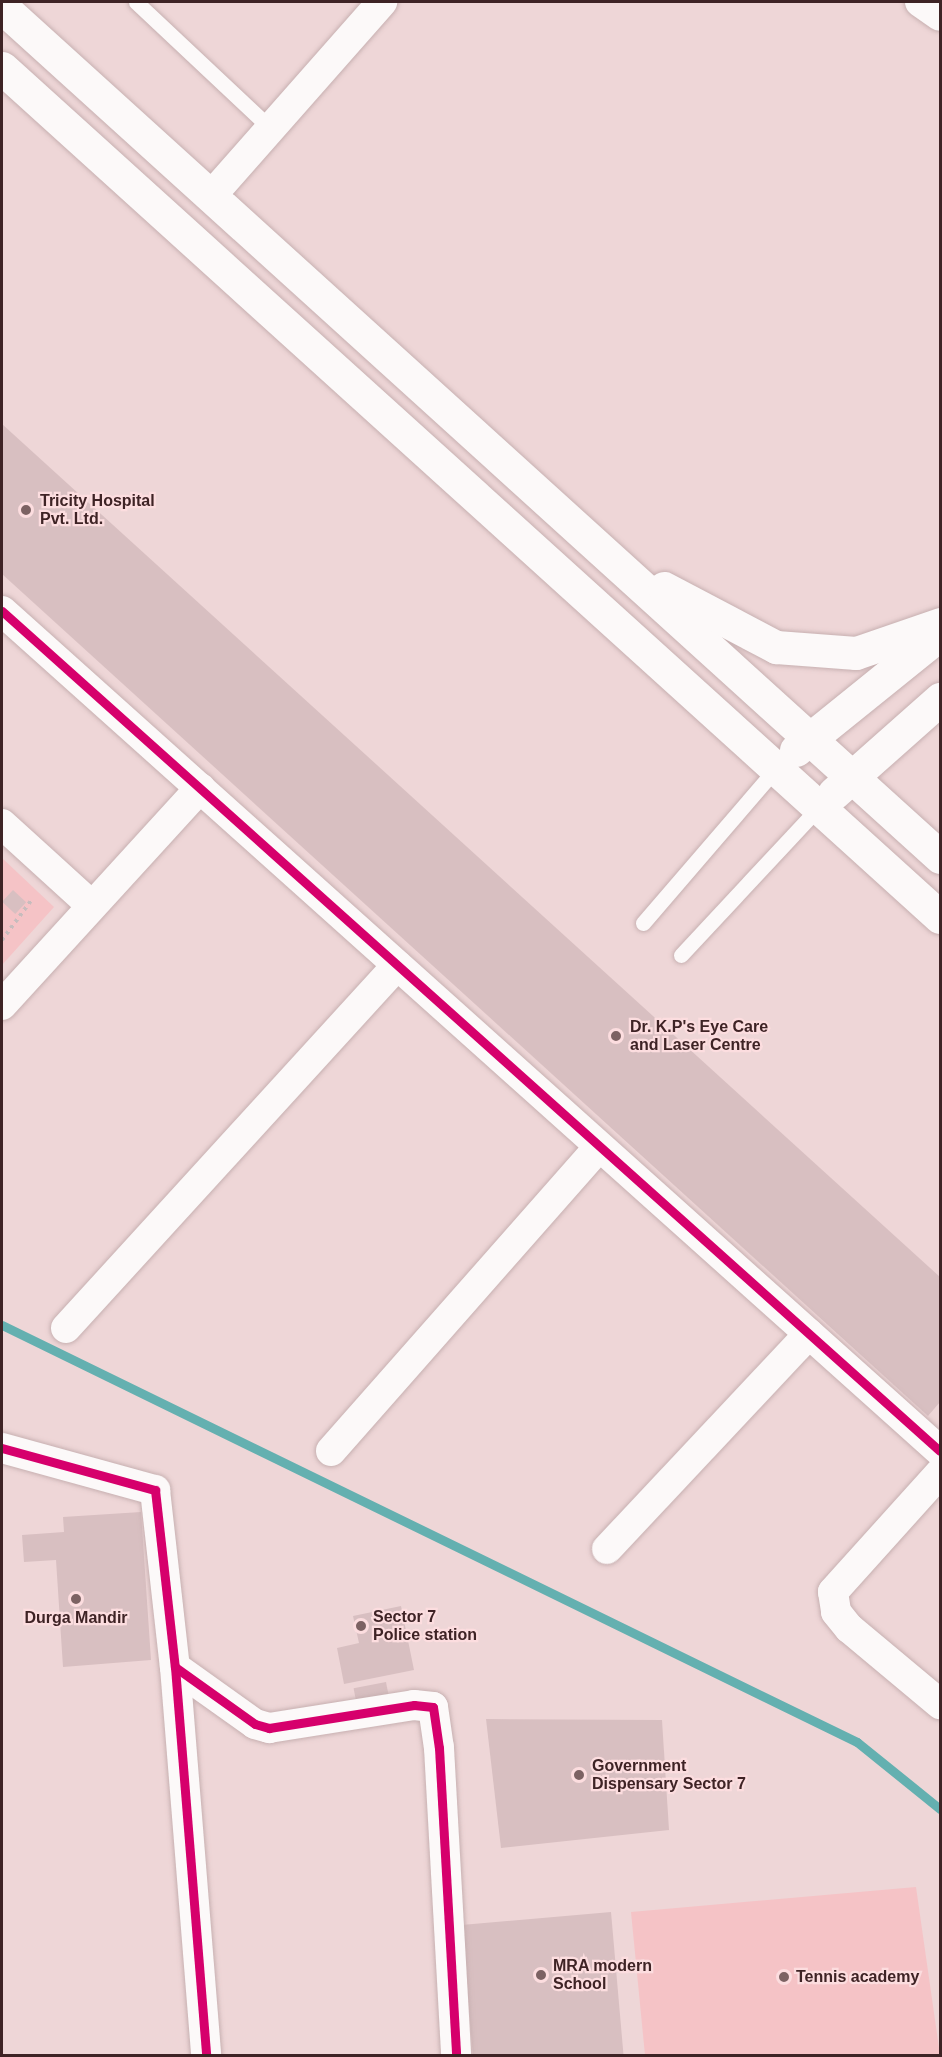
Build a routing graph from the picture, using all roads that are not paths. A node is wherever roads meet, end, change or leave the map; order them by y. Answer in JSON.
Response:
{"nodes":[{"id":1,"x":136,"y":2,"type":"edge"},
{"id":2,"x":382,"y":2,"type":"edge"},
{"id":3,"x":920,"y":2,"type":"edge"},
{"id":4,"x":2,"y":8,"type":"edge"},
{"id":5,"x":940,"y":16,"type":"edge"},
{"id":6,"x":2,"y":68,"type":"edge"},
{"id":7,"x":270,"y":128,"type":"junction"},
{"id":8,"x":211,"y":196,"type":"junction"},
{"id":9,"x":617,"y":564,"type":"junction"},
{"id":10,"x":2,"y":611,"type":"edge"},
{"id":11,"x":940,"y":624,"type":"edge"},
{"id":12,"x":940,"y":634,"type":"edge"},
{"id":13,"x":940,"y":699,"type":"edge"},
{"id":14,"x":812,"y":736,"type":"junction"},
{"id":15,"x":777,"y":767,"type":"junction"},
{"id":16,"x":851,"y":777,"type":"junction"},
{"id":17,"x":200,"y":788,"type":"junction"},
{"id":18,"x":818,"y":808,"type":"junction"},
{"id":19,"x":2,"y":824,"type":"edge"},
{"id":20,"x":940,"y":857,"type":"edge"},
{"id":21,"x":90,"y":904,"type":"junction"},
{"id":22,"x":940,"y":917,"type":"edge"},
{"id":23,"x":643,"y":923,"type":"dead end"},
{"id":24,"x":681,"y":955,"type":"dead end"},
{"id":25,"x":397,"y":965,"type":"junction"},
{"id":26,"x":2,"y":1005,"type":"edge"},
{"id":27,"x":600,"y":1147,"type":"junction"},
{"id":28,"x":66,"y":1328,"type":"dead end"},
{"id":29,"x":808,"y":1334,"type":"junction"},
{"id":30,"x":2,"y":1448,"type":"edge"},
{"id":31,"x":331,"y":1451,"type":"dead end"},
{"id":32,"x":940,"y":1451,"type":"edge"},
{"id":33,"x":940,"y":1473,"type":"edge"},
{"id":34,"x":607,"y":1549,"type":"dead end"},
{"id":35,"x":175,"y":1667,"type":"junction"},
{"id":36,"x":940,"y":1704,"type":"edge"},
{"id":37,"x":206,"y":2055,"type":"edge"},
{"id":38,"x":456,"y":2055,"type":"edge"}],
"edges":[{"from":1,"to":7,"type":"lane"},
{"from":2,"to":7,"type":"street"},
{"from":3,"to":5,"type":"street"},
{"from":4,"to":8,"type":"main road"},
{"from":6,"to":15,"type":"main road"},
{"from":7,"to":8,"type":"street"},
{"from":8,"to":9,"type":"main road"},
{"from":9,"to":11,"type":"main road"},
{"from":9,"to":14,"type":"main road"},
{"from":10,"to":17,"type":"street"},
{"from":12,"to":14,"type":"main road"},
{"from":13,"to":16,"type":"main road"},
{"from":14,"to":15,"type":"main road"},
{"from":14,"to":16,"type":"main road"},
{"from":15,"to":18,"type":"main road"},
{"from":15,"to":23,"type":"lane"},
{"from":16,"to":18,"type":"main road"},
{"from":16,"to":20,"type":"main road"},
{"from":17,"to":21,"type":"street"},
{"from":17,"to":25,"type":"street"},
{"from":18,"to":22,"type":"main road"},
{"from":18,"to":24,"type":"lane"},
{"from":19,"to":21,"type":"street"},
{"from":21,"to":26,"type":"street"},
{"from":25,"to":27,"type":"street"},
{"from":25,"to":28,"type":"street"},
{"from":27,"to":29,"type":"street"},
{"from":27,"to":31,"type":"street"},
{"from":29,"to":32,"type":"street"},
{"from":29,"to":34,"type":"street"},
{"from":30,"to":35,"type":"street"},
{"from":33,"to":36,"type":"street"},
{"from":35,"to":37,"type":"street"},
{"from":35,"to":38,"type":"street"}]}
